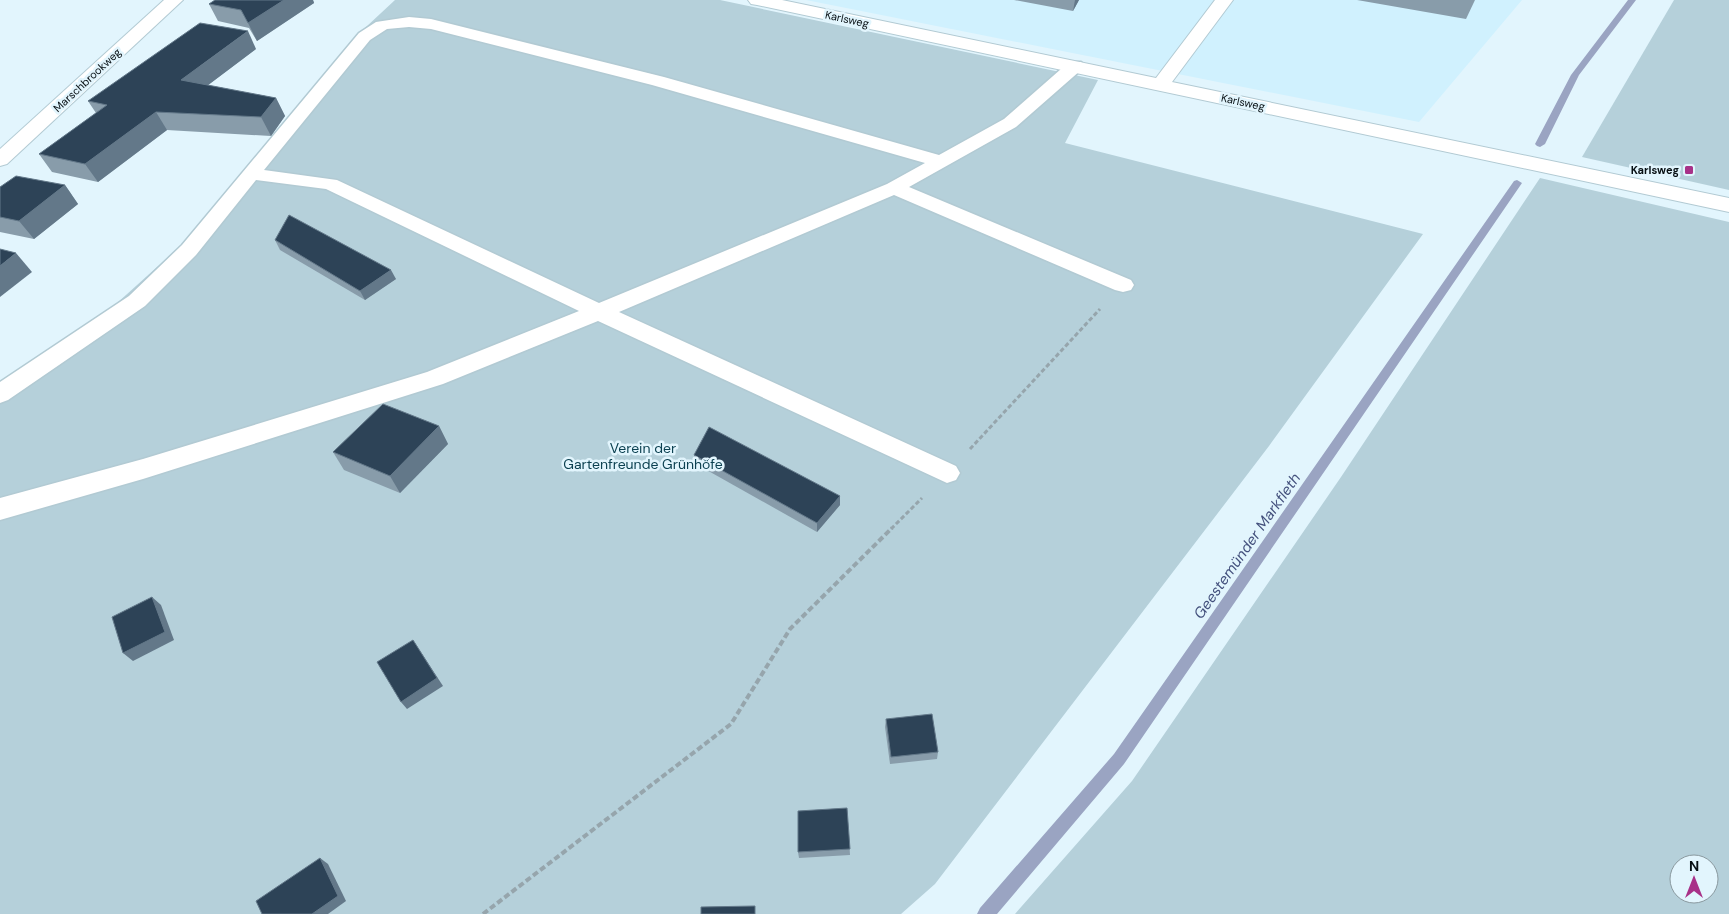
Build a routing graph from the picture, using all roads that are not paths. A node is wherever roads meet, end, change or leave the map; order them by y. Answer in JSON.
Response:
{"nodes":[{"id":1,"x":174,"y":0,"type":"edge"},
{"id":2,"x":757,"y":0,"type":"edge"},
{"id":3,"x":1222,"y":0,"type":"edge"},
{"id":4,"x":1075,"y":66,"type":"junction"},
{"id":5,"x":1161,"y":84,"type":"junction"},
{"id":6,"x":0,"y":160,"type":"edge"},
{"id":7,"x":940,"y":162,"type":"junction"},
{"id":8,"x":251,"y":174,"type":"junction"},
{"id":9,"x":894,"y":188,"type":"junction"},
{"id":10,"x":1729,"y":205,"type":"edge"},
{"id":11,"x":1123,"y":285,"type":"road end"},
{"id":12,"x":599,"y":312,"type":"junction"},
{"id":13,"x":0,"y":394,"type":"edge"},
{"id":14,"x":946,"y":473,"type":"road end"},
{"id":15,"x":0,"y":509,"type":"edge"}],
"edges":[{"from":1,"to":6,"type":"street","name":"Marschbrookweg"},
{"from":2,"to":4,"type":"street","name":"Karlsweg"},
{"from":3,"to":5,"type":"street"},
{"from":4,"to":5,"type":"street","name":"Karlsweg"},
{"from":4,"to":7,"type":"lane"},
{"from":5,"to":10,"type":"street","name":"Karlsweg"},
{"from":7,"to":8,"type":"lane"},
{"from":7,"to":9,"type":"lane"},
{"from":8,"to":12,"type":"lane"},
{"from":8,"to":13,"type":"lane"},
{"from":9,"to":11,"type":"lane"},
{"from":9,"to":12,"type":"lane"},
{"from":12,"to":14,"type":"lane"},
{"from":12,"to":15,"type":"lane"}]}
